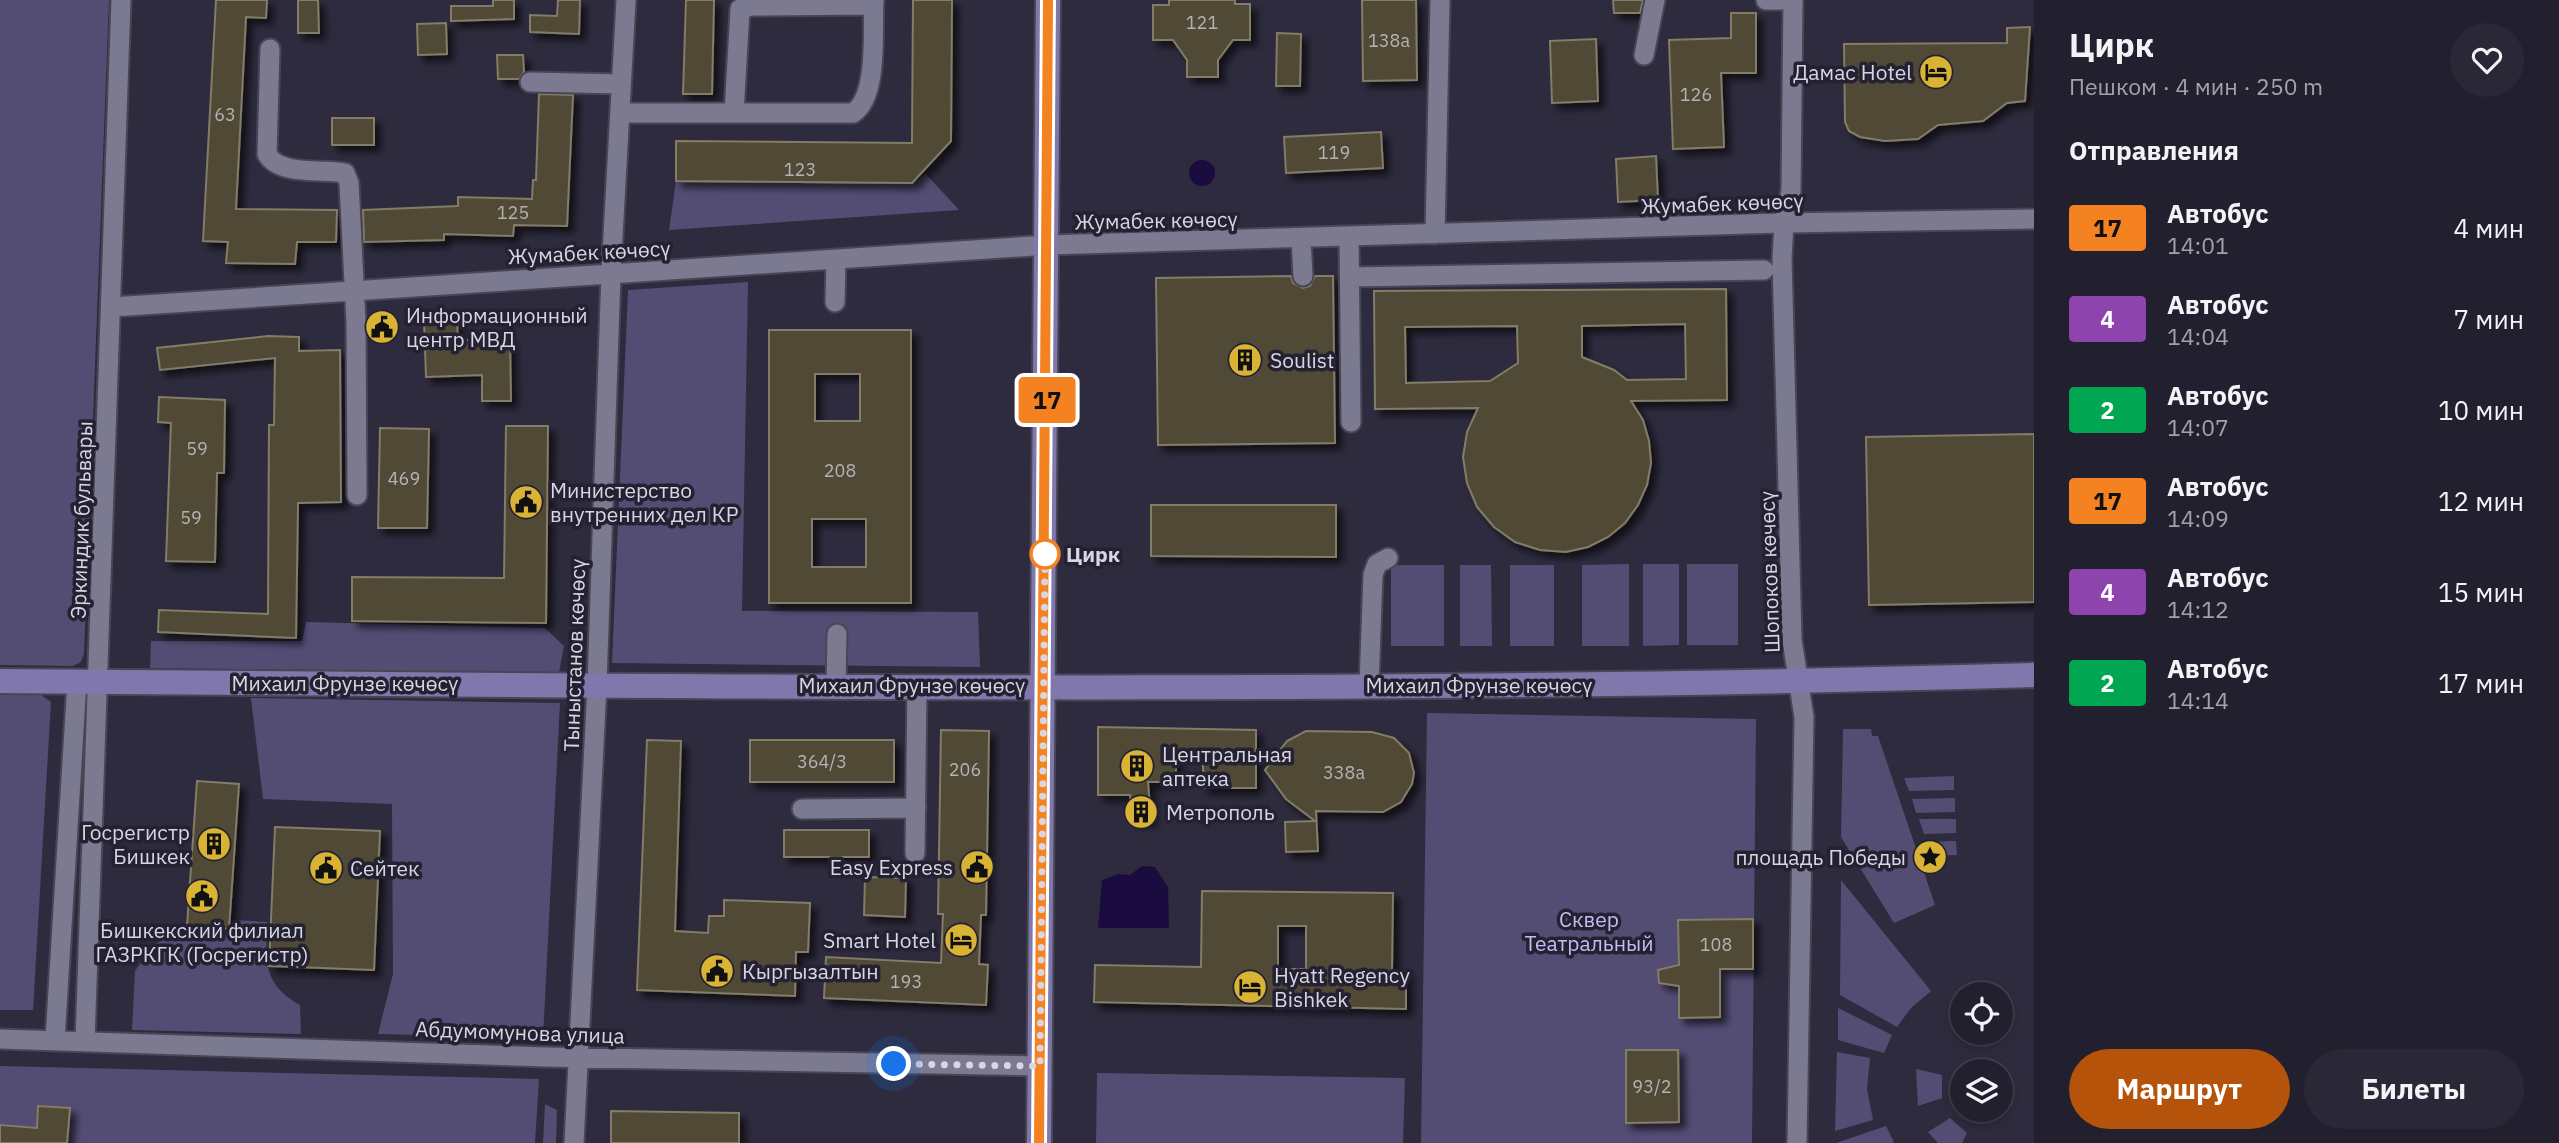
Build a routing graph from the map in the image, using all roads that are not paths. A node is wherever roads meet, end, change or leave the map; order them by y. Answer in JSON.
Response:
{"nodes":[{"id":1,"x":121,"y":0,"type":"edge"},
{"id":2,"x":626,"y":0,"type":"edge"},
{"id":3,"x":1048,"y":0,"type":"edge"},
{"id":4,"x":1440,"y":0,"type":"edge"},
{"id":5,"x":1654,"y":0,"type":"edge"},
{"id":6,"x":1766,"y":0,"type":"edge"},
{"id":7,"x":1780,"y":0,"type":"edge"},
{"id":8,"x":1793,"y":0,"type":"edge"},
{"id":9,"x":874,"y":2,"type":"edge"},
{"id":10,"x":270,"y":49,"type":"dead end"},
{"id":11,"x":1644,"y":55,"type":"dead end"},
{"id":12,"x":530,"y":82,"type":"dead end"},
{"id":13,"x":621,"y":84,"type":"junction"},
{"id":14,"x":620,"y":113,"type":"junction"},
{"id":15,"x":734,"y":113,"type":"junction"},
{"id":16,"x":2034,"y":219,"type":"edge"},
{"id":17,"x":1784,"y":223,"type":"junction"},
{"id":18,"x":1435,"y":234,"type":"junction"},
{"id":19,"x":1349,"y":236,"type":"junction"},
{"id":20,"x":1301,"y":238,"type":"junction"},
{"id":21,"x":1048,"y":245,"type":"junction"},
{"id":22,"x":836,"y":260,"type":"junction"},
{"id":23,"x":1764,"y":270,"type":"dead end"},
{"id":24,"x":611,"y":273,"type":"junction"},
{"id":25,"x":1303,"y":276,"type":"dead end"},
{"id":26,"x":1350,"y":277,"type":"junction"},
{"id":27,"x":353,"y":290,"type":"junction"},
{"id":28,"x":835,"y":302,"type":"dead end"},
{"id":29,"x":112,"y":307,"type":"junction"},
{"id":30,"x":1351,"y":422,"type":"dead end"},
{"id":31,"x":357,"y":495,"type":"dead end"},
{"id":32,"x":1388,"y":558,"type":"dead end"},
{"id":33,"x":837,"y":634,"type":"dead end"},
{"id":34,"x":2034,"y":675,"type":"edge"},
{"id":35,"x":0,"y":681,"type":"edge"},
{"id":36,"x":87,"y":681,"type":"junction"},
{"id":37,"x":1798,"y":681,"type":"junction"},
{"id":38,"x":597,"y":685,"type":"junction"},
{"id":39,"x":836,"y":685,"type":"junction"},
{"id":40,"x":917,"y":685,"type":"junction"},
{"id":41,"x":1369,"y":685,"type":"junction"},
{"id":42,"x":1044,"y":686,"type":"junction"},
{"id":43,"x":916,"y":808,"type":"junction"},
{"id":44,"x":802,"y":809,"type":"dead end"},
{"id":45,"x":915,"y":853,"type":"dead end"},
{"id":46,"x":0,"y":1039,"type":"edge"},
{"id":47,"x":55,"y":1040,"type":"junction"},
{"id":48,"x":85,"y":1041,"type":"junction"},
{"id":49,"x":579,"y":1057,"type":"junction"},
{"id":50,"x":1040,"y":1066,"type":"junction"},
{"id":51,"x":575,"y":1143,"type":"edge"},
{"id":52,"x":1039,"y":1143,"type":"edge"},
{"id":53,"x":1797,"y":1143,"type":"edge"}],
"edges":[{"from":1,"to":29,"type":"street","name":"Эркиндик бульвары"},
{"from":2,"to":13,"type":"street","name":"Тыныстанов көчөсү"},
{"from":3,"to":21,"type":"main road"},
{"from":4,"to":18,"type":"street"},
{"from":5,"to":11,"type":"street"},
{"from":6,"to":7,"type":"street"},
{"from":8,"to":17,"type":"street","name":"Шопоков көчөсү"},
{"from":9,"to":15,"type":"street"},
{"from":9,"to":15,"type":"street"},
{"from":10,"to":27,"type":"street"},
{"from":12,"to":13,"type":"street"},
{"from":13,"to":14,"type":"street","name":"Тыныстанов көчөсү"},
{"from":14,"to":15,"type":"street"},
{"from":14,"to":24,"type":"street","name":"Тыныстанов көчөсү"},
{"from":16,"to":17,"type":"street","name":"Жумабек көчөсү"},
{"from":17,"to":18,"type":"street","name":"Жумабек көчөсү"},
{"from":17,"to":37,"type":"street","name":"Шопоков көчөсү"},
{"from":18,"to":19,"type":"street","name":"Жумабек көчөсү"},
{"from":19,"to":20,"type":"street","name":"Жумабек көчөсү"},
{"from":19,"to":26,"type":"street"},
{"from":20,"to":21,"type":"street","name":"Жумабек көчөсү"},
{"from":20,"to":25,"type":"street"},
{"from":21,"to":22,"type":"street","name":"Жумабек көчөсү"},
{"from":21,"to":42,"type":"main road"},
{"from":22,"to":24,"type":"street","name":"Жумабек көчөсү"},
{"from":22,"to":28,"type":"street"},
{"from":23,"to":26,"type":"street"},
{"from":24,"to":27,"type":"street","name":"Жумабек көчөсү"},
{"from":24,"to":38,"type":"street","name":"Тыныстанов көчөсү"},
{"from":26,"to":30,"type":"street"},
{"from":27,"to":29,"type":"street","name":"Жумабек көчөсү"},
{"from":27,"to":31,"type":"street"},
{"from":29,"to":36,"type":"street","name":"Эркиндик бульвары"},
{"from":32,"to":41,"type":"street"},
{"from":33,"to":39,"type":"street"},
{"from":34,"to":37,"type":"main road","name":"Михаил Фрунзе көчөсү"},
{"from":35,"to":36,"type":"main road","name":"Михаил Фрунзе көчөсү"},
{"from":36,"to":38,"type":"main road","name":"Михаил Фрунзе көчөсү"},
{"from":36,"to":47,"type":"street"},
{"from":36,"to":48,"type":"street","name":"Эркиндик бульвары"},
{"from":37,"to":41,"type":"main road","name":"Михаил Фрунзе көчөсү"},
{"from":37,"to":53,"type":"street","name":"Шопоков көчөсү"},
{"from":38,"to":39,"type":"main road","name":"Михаил Фрунзе көчөсү"},
{"from":38,"to":49,"type":"street","name":"Тыныстанов көчөсү"},
{"from":39,"to":40,"type":"main road","name":"Михаил Фрунзе көчөсү"},
{"from":40,"to":42,"type":"main road","name":"Михаил Фрунзе көчөсү"},
{"from":40,"to":43,"type":"street"},
{"from":41,"to":42,"type":"main road","name":"Михаил Фрунзе көчөсү"},
{"from":42,"to":50,"type":"main road"},
{"from":43,"to":44,"type":"street"},
{"from":43,"to":45,"type":"street"},
{"from":46,"to":47,"type":"street","name":"Абдумомунова улица"},
{"from":47,"to":48,"type":"street","name":"Абдумомунова улица"},
{"from":48,"to":49,"type":"street","name":"Абдумомунова улица"},
{"from":49,"to":50,"type":"street","name":"Абдумомунова улица"},
{"from":49,"to":51,"type":"street","name":"Тыныстанов көчөсү"},
{"from":50,"to":52,"type":"main road"}]}
